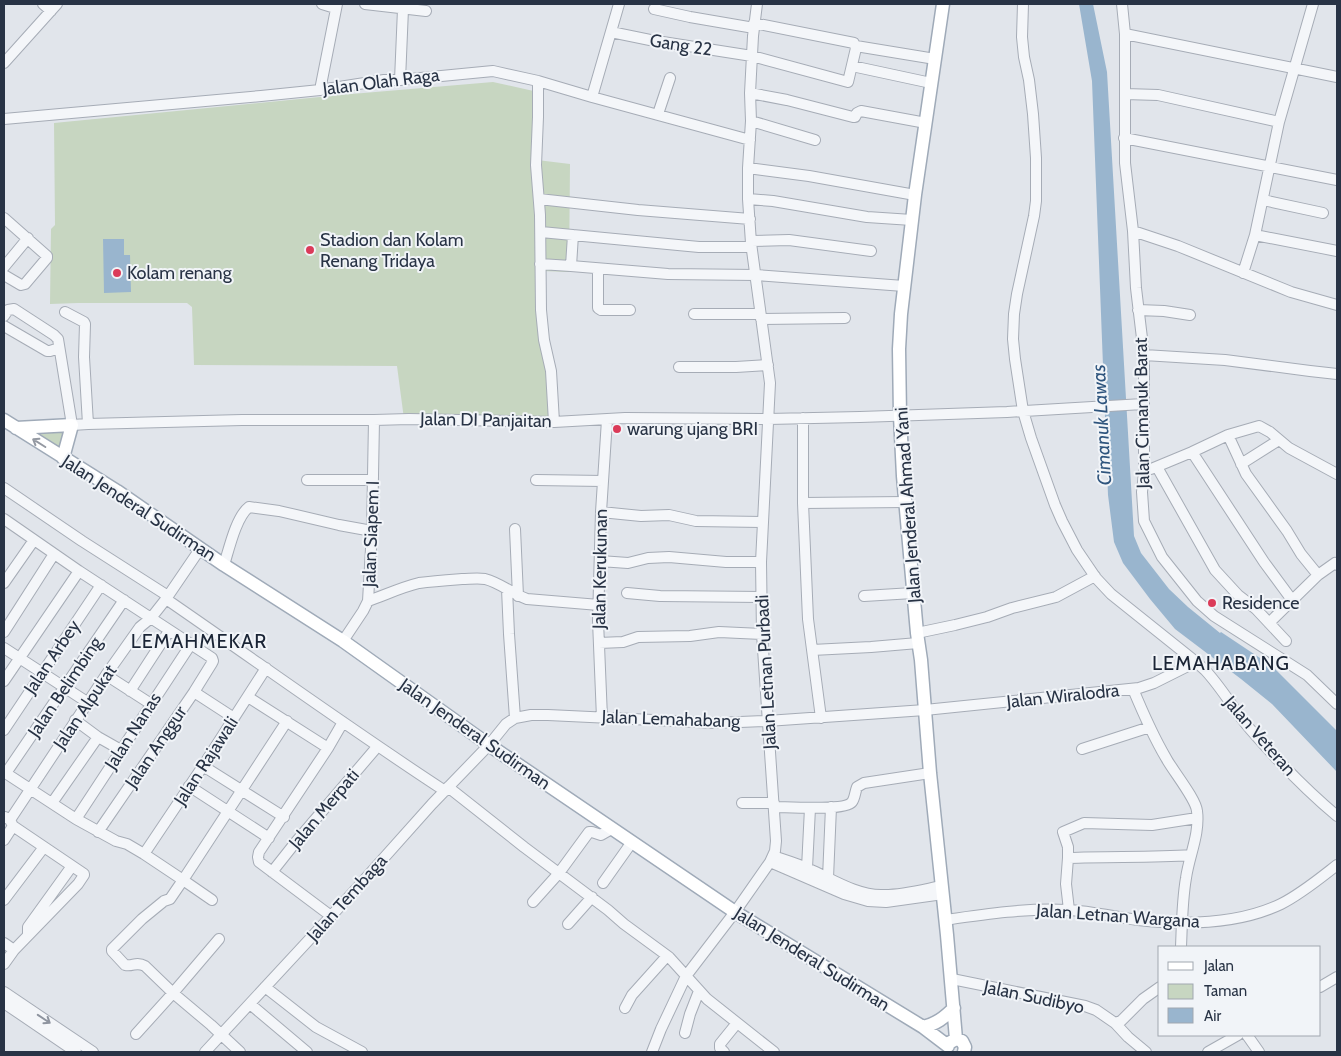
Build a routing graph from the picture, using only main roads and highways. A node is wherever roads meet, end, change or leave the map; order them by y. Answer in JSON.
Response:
{"nodes":[{"id":1,"x":943,"y":4,"type":"edge"},
{"id":2,"x":4,"y":420,"type":"edge"},
{"id":3,"x":16,"y":428,"type":"junction"},
{"id":4,"x":63,"y":458,"type":"junction"},
{"id":5,"x":954,"y":1008,"type":"junction"},
{"id":6,"x":923,"y":1027,"type":"junction"},
{"id":7,"x":951,"y":1046,"type":"edge"},
{"id":8,"x":964,"y":1052,"type":"edge"}],
"edges":[{"from":1,"to":5,"type":"main road","name":"Jalan Jenderal Ahmad Yani"},
{"from":2,"to":3,"type":"main road","name":"Jalan Jenderal Sudirman"},
{"from":4,"to":3,"type":"main road","name":"Jalan Jenderal Sudirman","one_way":true},
{"from":3,"to":4,"type":"main road"},
{"from":4,"to":6,"type":"main road","name":"Jalan Jenderal Sudirman"},
{"from":5,"to":6,"type":"main road"},
{"from":5,"to":7,"type":"main road","name":"Jalan Jenderal Ahmad Yani"},
{"from":6,"to":7,"type":"main road","name":"Jalan Jenderal Sudirman"},
{"from":7,"to":8,"type":"main road"}]}
